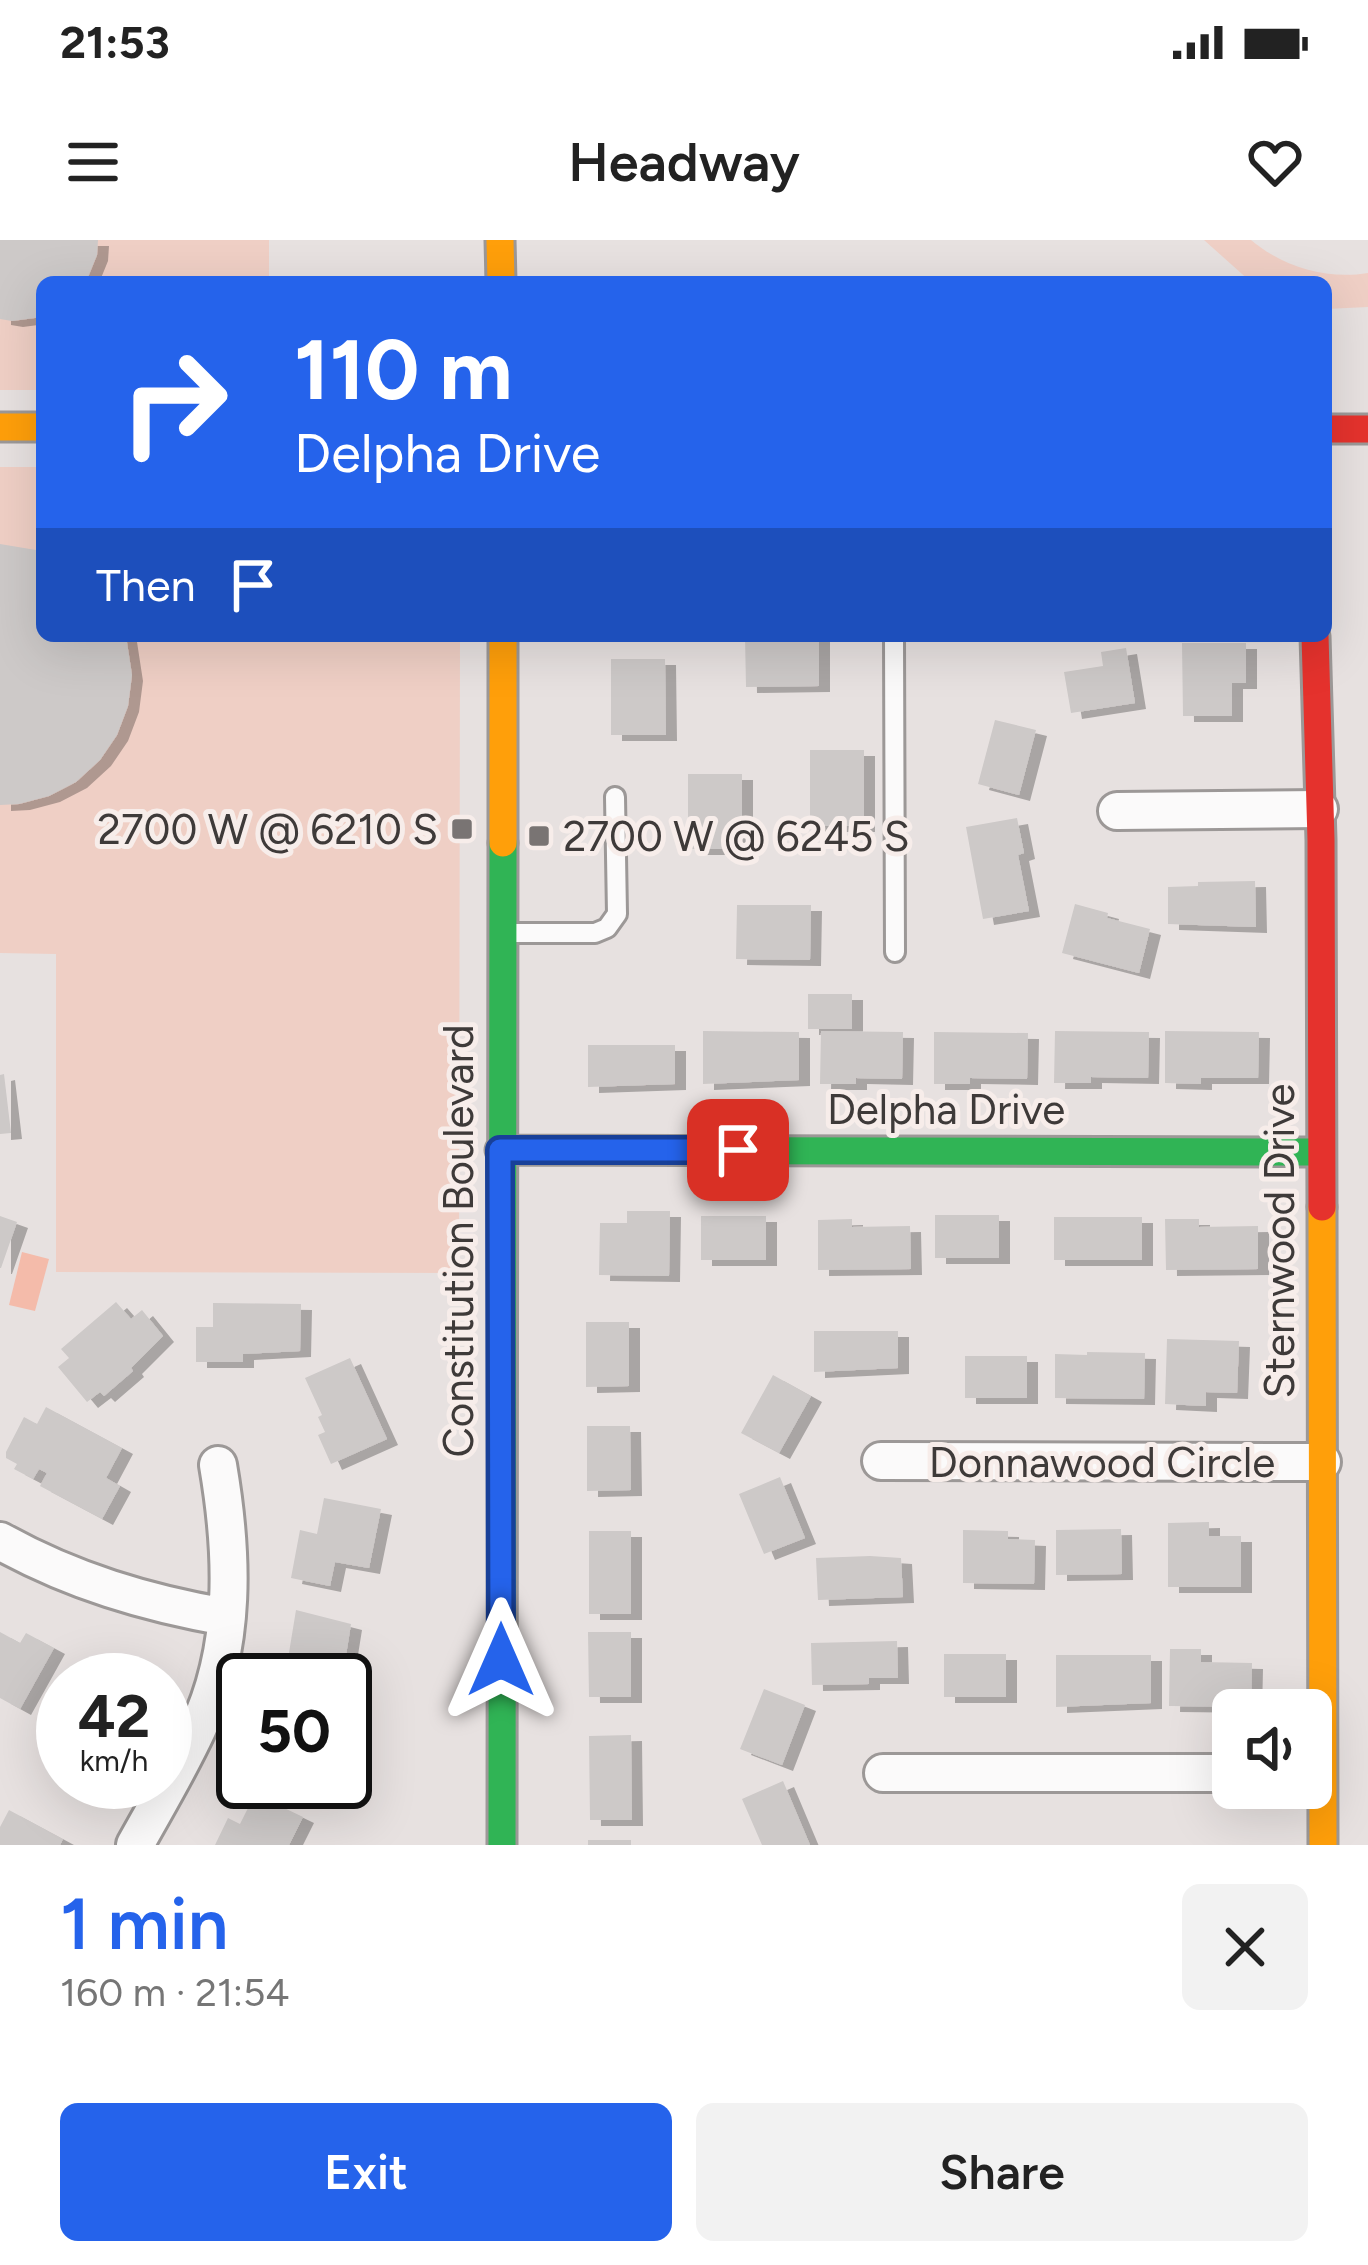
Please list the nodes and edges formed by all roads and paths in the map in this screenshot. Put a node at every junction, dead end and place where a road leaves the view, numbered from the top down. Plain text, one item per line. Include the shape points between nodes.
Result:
1 (500, 240) edge
2 (501, 276) edge
3 (0, 427) edge
4 (36, 427) edge
5 (1332, 429) edge
6 (1368, 429) edge
7 (502, 642) edge
8 (893, 642) edge
9 (1315, 642) edge
10 (615, 797) dead end
11 (1319, 809) junction
12 (1117, 811) dead end
13 (500, 933) junction
14 (895, 952) dead end
15 (500, 1150) junction
16 (1321, 1152) junction
17 (881, 1461) dead end
18 (1322, 1462) junction
19 (218, 1465) dead end
20 (0, 1540) edge
21 (226, 1617) junction
22 (1318, 1689) edge
23 (883, 1773) dead end
24 (1212, 1773) edge
25 (1320, 1809) edge
26 (135, 1845) edge
27 (502, 1845) edge
28 (1323, 1845) edge

1 - 2 street
3 - 4 street
5 - 6 street
7 - 13 street, Constitution Boulevard
8 - 14 lane
9 - 11 street, Sternwood Drive
10 - 13 lane via 617,914 607,928
11 - 12 street
11 - 16 street, Sternwood Drive
13 - 15 street, Constitution Boulevard
15 - 16 street, Delpha Drive
15 - 27 street, Constitution Boulevard
16 - 18 street, Sternwood Drive
17 - 18 street, Donnawood Circle
18 - 22 street, Sternwood Drive
19 - 21 street via 230,1543
20 - 21 street via 94,1585
21 - 26 street via 199,1727
23 - 24 street
25 - 28 street, Sternwood Drive

